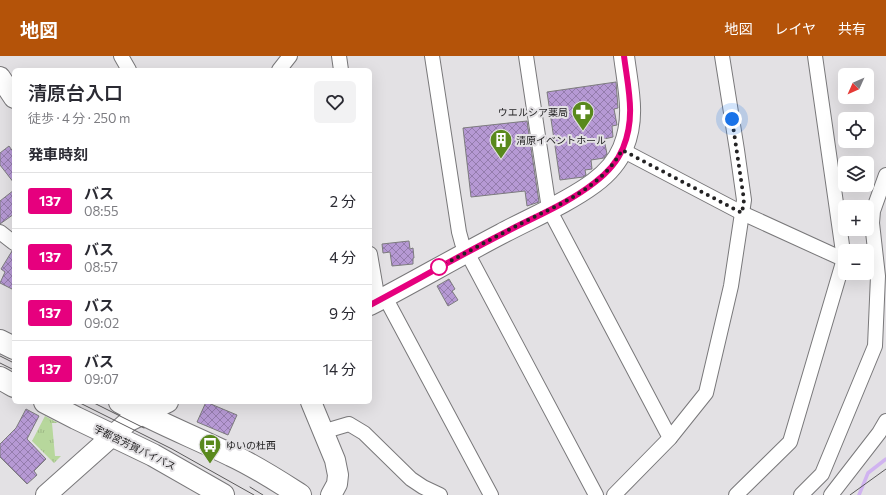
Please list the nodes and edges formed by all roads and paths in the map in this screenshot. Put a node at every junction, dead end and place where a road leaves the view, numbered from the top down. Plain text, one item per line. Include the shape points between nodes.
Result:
1 (121, 56) edge
2 (290, 56) edge
3 (339, 56) edge
4 (432, 56) edge
5 (526, 56) edge
6 (624, 56) edge
7 (722, 56) edge
8 (815, 56) edge
9 (128, 68) edge
10 (281, 68) edge
11 (341, 68) edge
12 (0, 77) edge
13 (12, 95) edge
14 (622, 150) junction
15 (886, 175) edge
16 (549, 209) junction
17 (742, 213) junction
18 (0, 232) edge
19 (12, 239) edge
20 (842, 244) edge
21 (872, 244) edge
22 (467, 252) junction
23 (838, 256) edge
24 (372, 266) edge
25 (838, 279) edge
26 (872, 280) edge
27 (378, 301) edge
28 (0, 341) edge
29 (12, 347) edge
30 (0, 378) edge
31 (12, 385) edge
32 (49, 404) edge
33 (124, 404) edge
34 (164, 404) edge
35 (311, 404) edge
36 (141, 414) junction
37 (886, 421) edge
38 (322, 432) junction
39 (112, 435) junction
40 (670, 438) junction
41 (46, 495) edge
42 (223, 495) edge
43 (300, 495) edge
44 (331, 495) edge
45 (440, 495) edge
46 (491, 495) edge
47 (596, 495) edge
48 (614, 495) edge
49 (736, 495) edge
50 (801, 495) edge
51 (831, 495) edge

1 - 9 street
2 - 10 street
3 - 11 street
4 - 22 street via 459,232
5 - 16 street
6 - 14 street via 631,122
7 - 17 street via 744,200
8 - 20 street
12 - 13 street
14 - 16 street via 616,162 595,182
14 - 17 street
15 - 21 street via 873,211
16 - 22 street
16 - 40 street
17 - 23 street
17 - 40 street via 731,286 706,393
18 - 19 street
22 - 27 street
22 - 47 street
24 - 27 street
25 - 49 street via 790,442
26 - 50 street via 875,346 822,474
27 - 46 street
28 - 29 main road
30 - 31 main road
32 - 39 main road, 宇都宮芳賀バイパス
33 - 36 main road
34 - 36 street
35 - 38 street
36 - 39 street
36 - 43 main road via 231,455
37 - 51 street via 879,434
38 - 44 street via 335,460 338,476
38 - 45 street via 350,424 364,433 411,479
39 - 41 street
39 - 42 main road, 宇都宮芳賀バイパス
40 - 48 street

